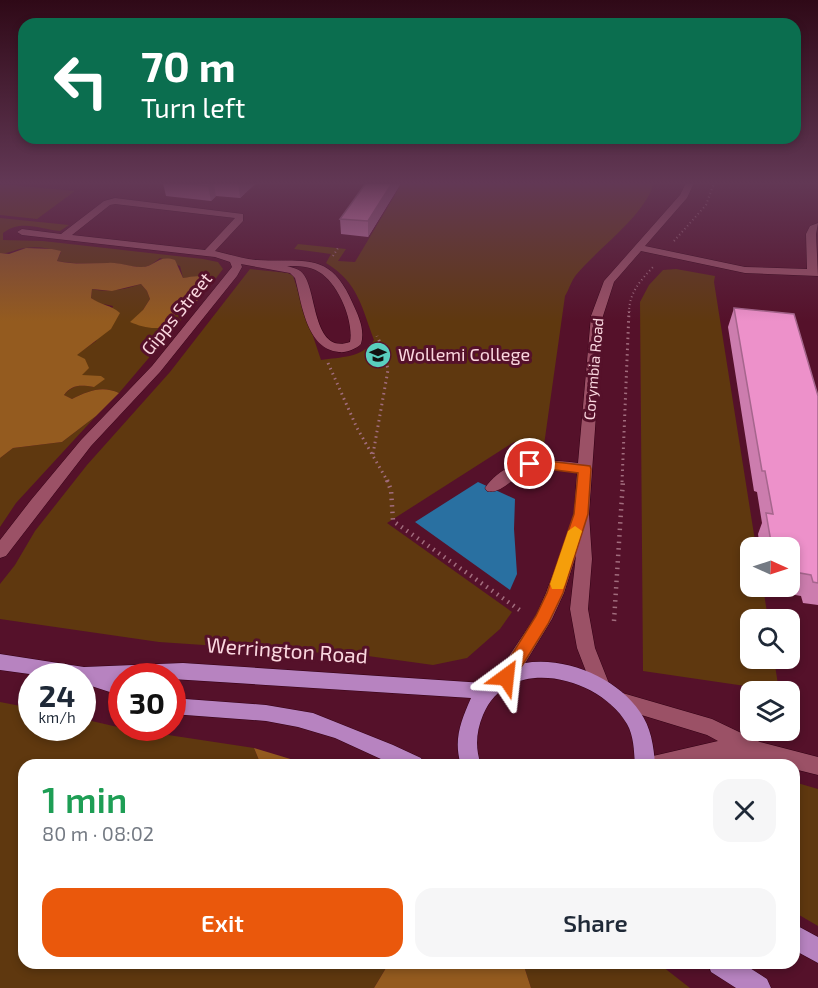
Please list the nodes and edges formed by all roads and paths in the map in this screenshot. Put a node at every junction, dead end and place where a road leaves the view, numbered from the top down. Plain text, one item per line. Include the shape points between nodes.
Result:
1 (73, 229) edge
2 (230, 229) edge
3 (655, 229) edge
4 (684, 229) edge
5 (813, 229) edge
6 (22, 232) dead end
7 (63, 237) junction
8 (672, 243) dead end
9 (639, 248) junction
10 (208, 253) junction
11 (235, 260) junction
12 (655, 261) dead end
13 (262, 263) junction
14 (815, 273) edge
15 (327, 360) dead end
16 (585, 469) junction
17 (492, 488) dead end
18 (581, 514) junction
19 (0, 552) edge
20 (520, 611) dead end
21 (614, 621) dead end
22 (0, 662) edge
23 (18, 665) edge
24 (96, 675) edge
25 (506, 677) junction
26 (601, 686) junction
27 (486, 691) junction
28 (619, 700) junction
29 (186, 707) edge
30 (756, 750) junction
31 (400, 759) edge
32 (470, 759) edge
33 (645, 759) edge
34 (677, 759) edge
35 (791, 759) edge
36 (800, 761) edge
37 (818, 766) edge
38 (800, 940) edge
39 (818, 951) edge
40 (729, 969) edge
41 (758, 988) edge

1 - 7 street
2 - 10 street
3 - 9 street, Corymbia Road
4 - 8 path
5 - 14 street
6 - 7 street, Gipps Street
7 - 10 street, Gipps Street
9 - 14 street via 721,266
9 - 16 street, Corymbia Road via 609,281 597,316
10 - 11 street, Gipps Street
11 - 13 street
11 - 19 street, Gipps Street via 233,274 156,369 86,443
12 - 21 path via 629,303
13 - 13 street via 307,263 329,272 342,289 359,333 355,344 344,351 329,349 320,339 300,277 294,271
15 - 20 path via 357,428 385,475 391,490 393,521
16 - 17 street via 530,464 511,471
16 - 18 street, Corymbia Road
18 - 25 street, Corymbia Road via 555,593
18 - 26 street, Corymbia Road via 584,559 579,609 586,648
22 - 23 main road, Werrington Road
24 - 27 main road, Werrington Road via 183,671
25 - 26 main road via 531,670 558,670
25 - 27 main road
26 - 28 main road
27 - 32 main road via 472,712 466,736
28 - 30 street via 712,728
28 - 33 main road via 633,717 644,741
29 - 31 main road via 299,718
30 - 34 street via 712,750
30 - 35 street
36 - 37 street
38 - 39 main road
40 - 41 main road

